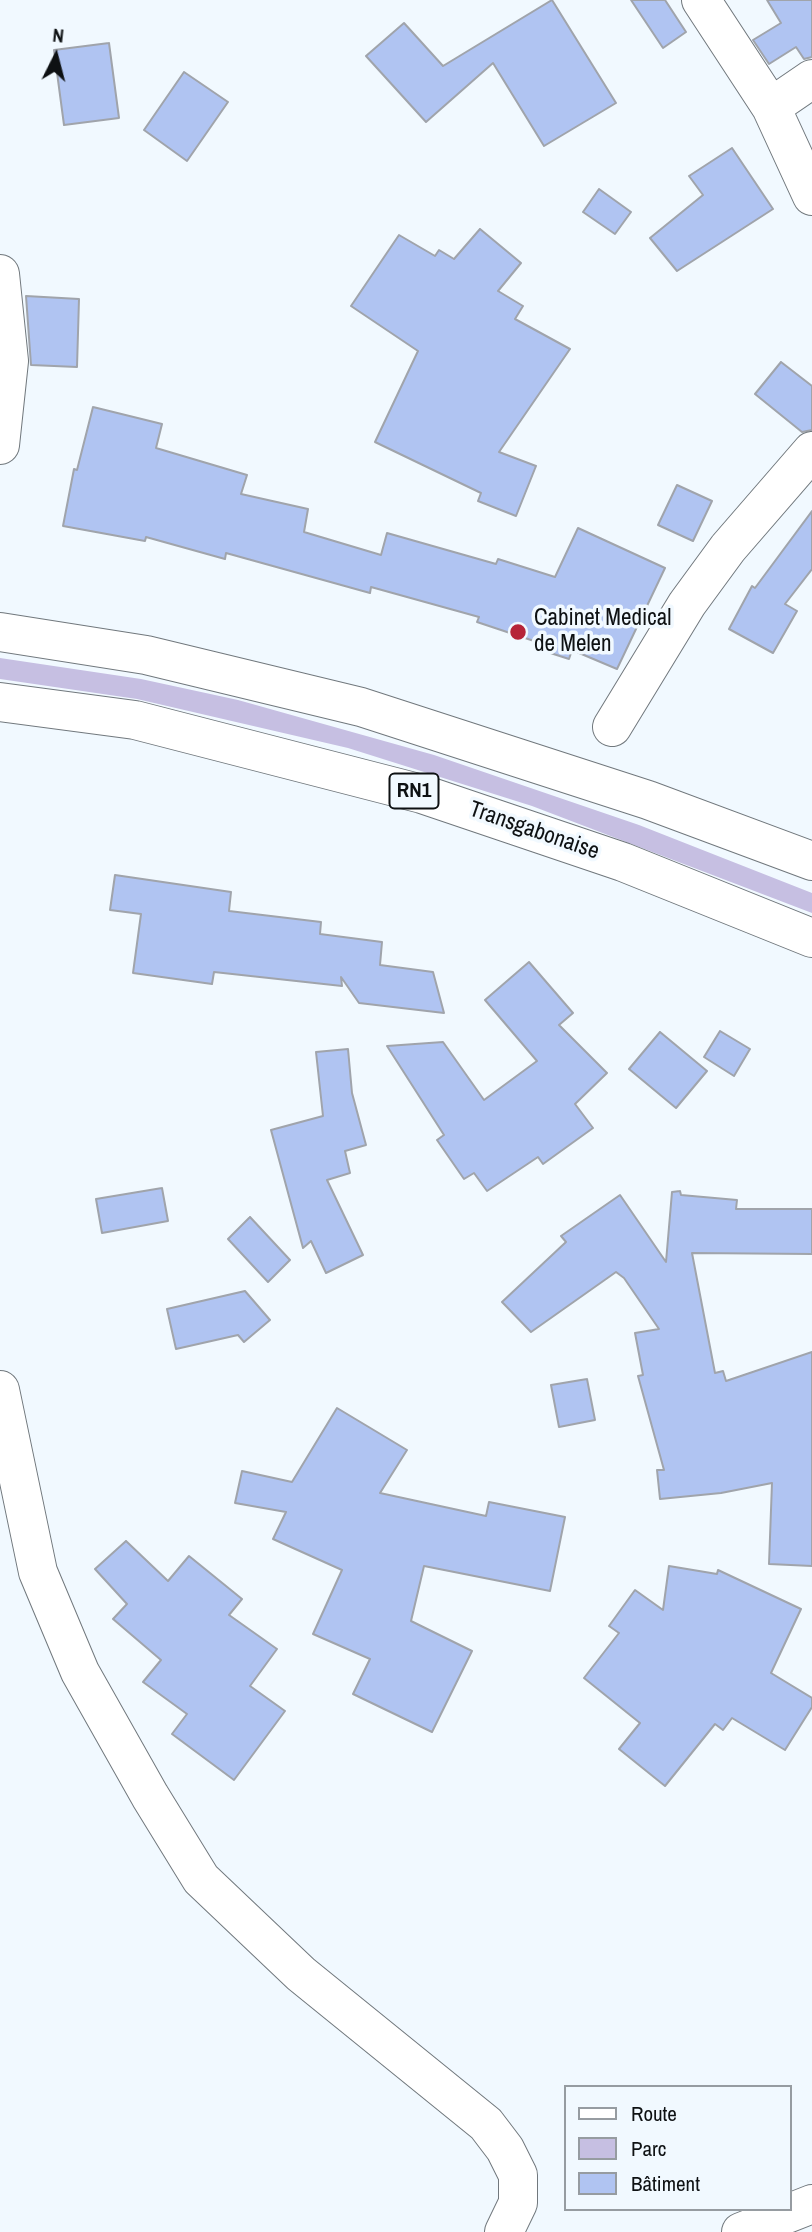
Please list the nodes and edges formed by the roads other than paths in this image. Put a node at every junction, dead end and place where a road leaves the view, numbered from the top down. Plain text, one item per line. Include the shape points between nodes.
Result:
1 (701, 0) edge
2 (812, 79) edge
3 (771, 107) junction
4 (812, 196) edge
5 (0, 274) edge
6 (0, 445) edge
7 (812, 451) edge
8 (0, 632) edge
9 (0, 702) edge
10 (612, 727) dead end
11 (812, 861) edge
12 (812, 938) edge
13 (0, 1390) edge
14 (6, 1468) edge
15 (812, 2204) edge
16 (503, 2232) edge
17 (741, 2232) edge

1 - 3 main road
2 - 3 main road
3 - 4 main road
5 - 6 main road via 9,360
7 - 10 main road via 728,548 687,604
8 - 11 main road via 146,654 361,706 649,800
9 - 12 main road, Transgabonaise / RN1 via 135,720 422,794 623,862
13 - 14 main road
14 - 16 main road via 38,1572 80,1672 201,1879 301,1974 486,2124 518,2175 518,2203
15 - 17 main road

